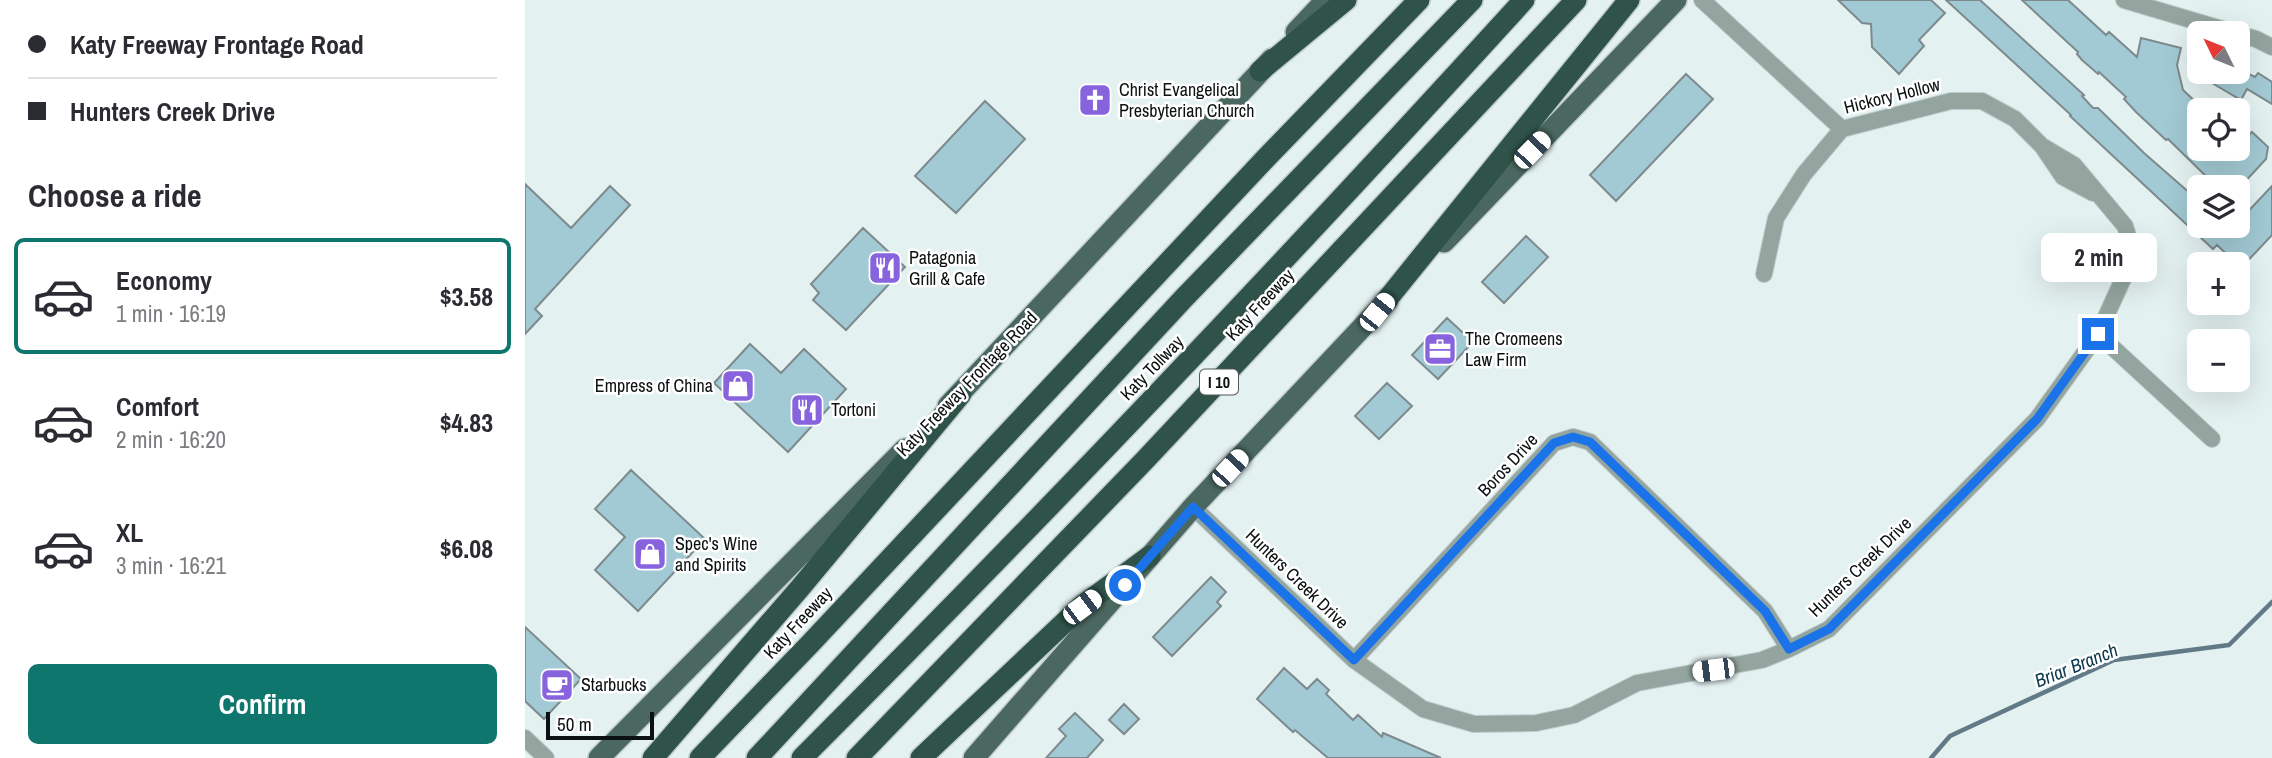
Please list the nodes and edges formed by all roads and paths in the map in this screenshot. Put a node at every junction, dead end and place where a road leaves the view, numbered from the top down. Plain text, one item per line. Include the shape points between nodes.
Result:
1 (1326, 0) edge
2 (1346, 0) edge
3 (1419, 0) edge
4 (1472, 0) edge
5 (1524, 0) edge
6 (1576, 0) edge
7 (1629, 0) edge
8 (1677, 0) edge
9 (1702, 0) edge
10 (2124, 0) edge
11 (2194, 21) edge
12 (2251, 38) edge
13 (2272, 47) edge
14 (1260, 71) junction
15 (1842, 129) junction
16 (1764, 274) dead end
17 (1377, 312) junction
18 (2098, 334) junction
19 (961, 394) junction
20 (2212, 439) dead end
21 (1193, 507) junction
22 (1150, 556) junction
23 (1789, 649) junction
24 (1354, 660) junction
25 (525, 738) edge
26 (546, 758) edge
27 (599, 758) edge
28 (653, 758) edge
29 (700, 758) edge
30 (757, 758) edge
31 (802, 758) edge
32 (857, 758) edge
33 (921, 758) edge
34 (974, 758) edge

1 - 14 main road, Katy Freeway Frontage Road
2 - 14 highway
3 - 29 highway, Katy Freeway
4 - 30 highway, Katy Tollway via 1166,317
5 - 31 highway, Katy Tollway via 1093,463
6 - 32 highway, Katy Freeway / I 10 via 1164,441
7 - 17 highway
8 - 17 main road
9 - 15 street, Hickory Hollow
10 - 11 street
12 - 13 street
14 - 19 main road, Katy Freeway Frontage Road
15 - 16 street via 1804,174 1776,218
15 - 18 street, Hickory Hollow via 1951,101 1982,101 2074,165 2125,226 2134,255
17 - 21 main road
18 - 20 street
18 - 23 street, Hunters Creek Drive via 2037,419 1829,629
19 - 27 main road, Katy Freeway Frontage Road
19 - 28 highway
21 - 22 main road
21 - 24 street, Hunters Creek Drive
22 - 33 highway via 1082,607
22 - 34 main road
23 - 24 street, Hunters Creek Drive via 1762,660 1637,683 1574,715 1536,723 1475,724 1423,709
23 - 24 street, Boros Drive via 1765,611 1590,442 1573,437 1554,443
25 - 26 street

